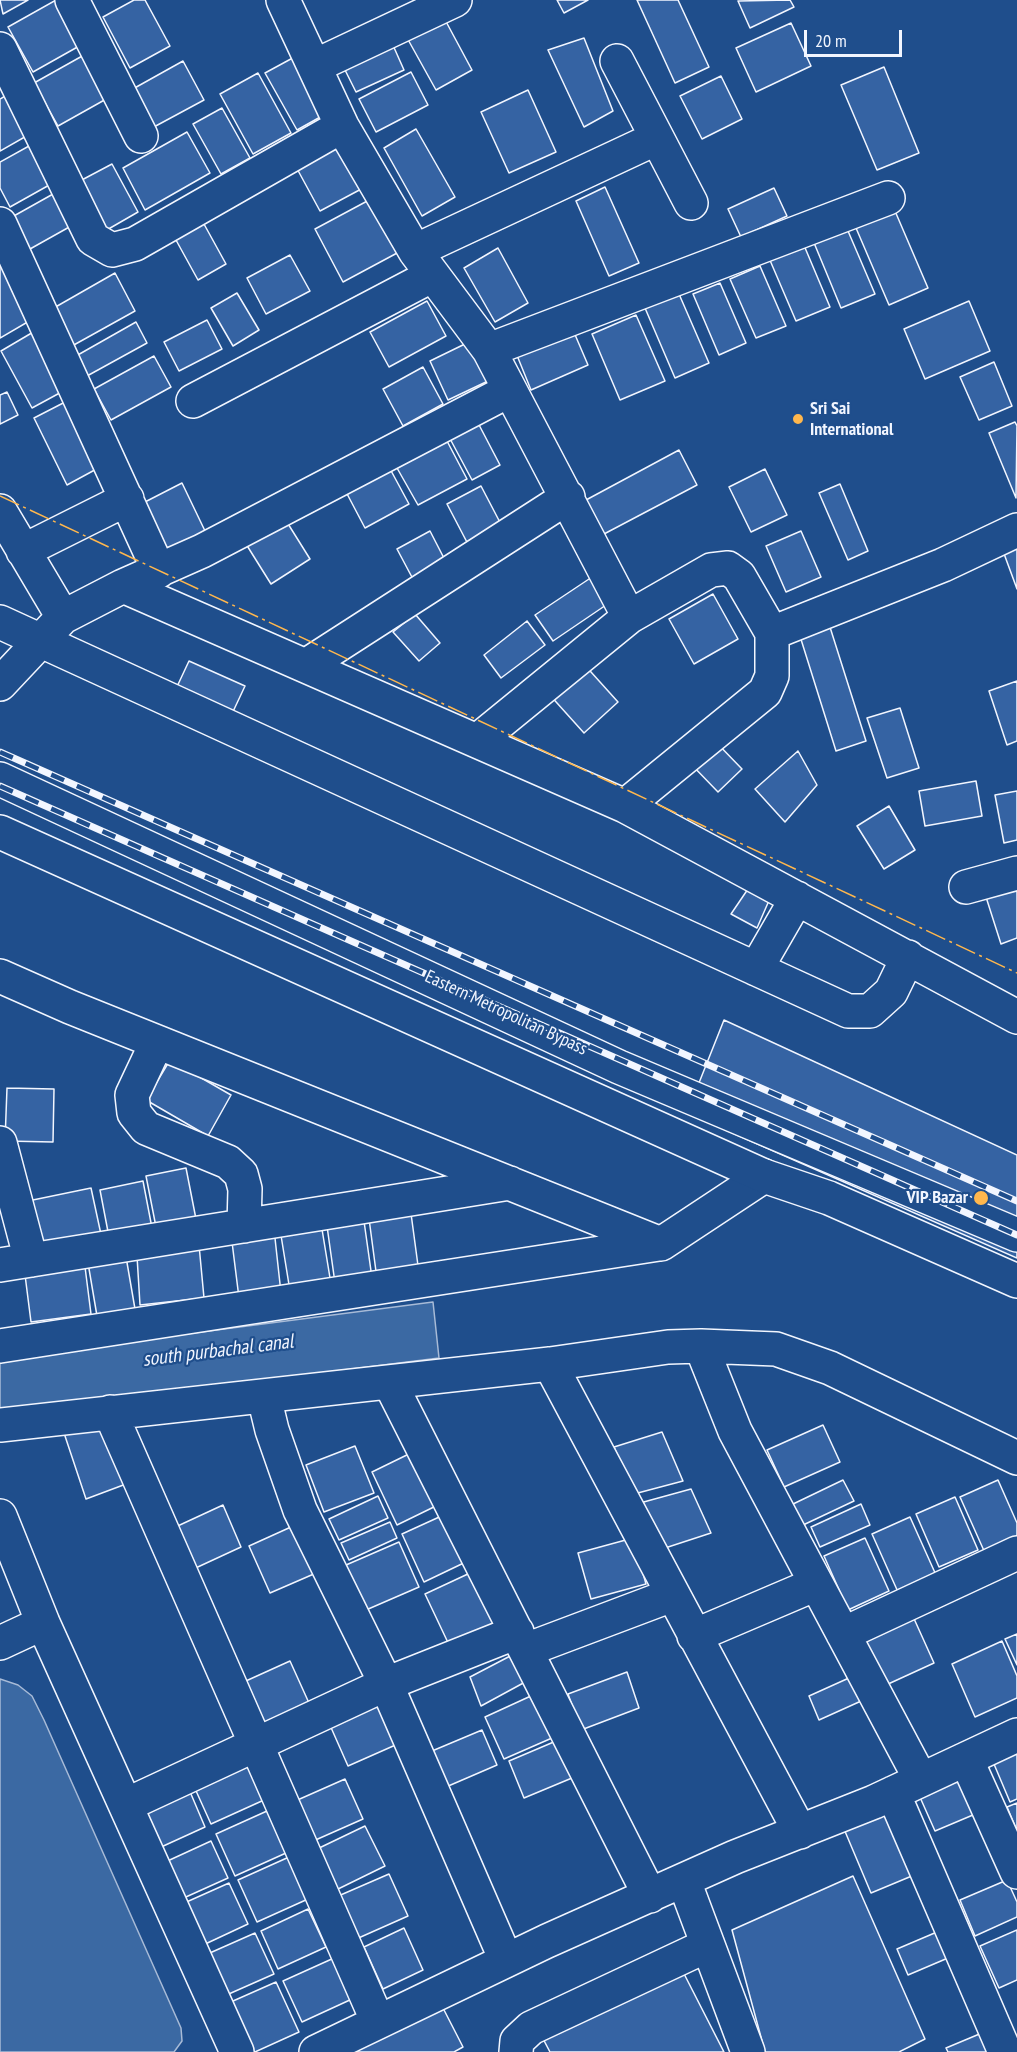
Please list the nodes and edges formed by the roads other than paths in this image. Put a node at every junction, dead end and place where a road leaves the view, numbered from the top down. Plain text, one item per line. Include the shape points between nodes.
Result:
1 (72, 0) edge
2 (283, 0) edge
3 (455, 0) edge
4 (0, 49) edge
5 (616, 61) dead end
6 (315, 66) junction
7 (342, 126) junction
8 (141, 136) dead end
9 (657, 138) junction
10 (888, 198) dead end
11 (691, 203) dead end
12 (0, 224) edge
13 (424, 263) junction
14 (489, 350) junction
15 (510, 390) junction
16 (193, 401) dead end
17 (568, 497) junction
18 (127, 499) junction
19 (0, 511) edge
20 (1017, 530) edge
21 (22, 551) junction
22 (159, 571) junction
23 (123, 586) junction
24 (63, 617) junction
25 (629, 617) junction
26 (0, 622) edge
27 (772, 633) junction
28 (39, 639) junction
29 (307, 665) junction
30 (0, 684) edge
31 (477, 741) junction
32 (0, 778) edge
33 (625, 806) junction
34 (0, 832) edge
35 (1017, 873) edge
36 (966, 888) dead end
37 (797, 898) junction
38 (908, 957) junction
39 (756, 969) junction
40 (0, 976) edge
41 (1017, 1017) edge
42 (157, 1042) junction
43 (0, 1143) edge
44 (764, 1176) junction
45 (510, 1183) junction
46 (244, 1226) junction
47 (1017, 1235) edge
48 (661, 1244) junction
49 (15, 1262) edge
50 (1017, 1281) edge
51 (0, 1346) edge
52 (701, 1346) junction
53 (550, 1364) junction
54 (390, 1383) junction
55 (264, 1397) junction
56 (110, 1412) junction
57 (0, 1425) edge
58 (1017, 1458) edge
59 (0, 1516) edge
60 (1017, 1553) edge
61 (816, 1584) junction
62 (672, 1595) junction
63 (44, 1623) junction
64 (843, 1634) junction
65 (694, 1636) junction
66 (521, 1641) junction
67 (0, 1643) edge
68 (386, 1684) junction
69 (1017, 1735) edge
70 (256, 1745) junction
71 (966, 1759) junction
72 (907, 1787) junction
73 (126, 1805) junction
74 (800, 1832) junction
75 (1017, 1872) edge
76 (684, 1881) junction
77 (650, 1896) junction
78 (708, 1945) junction
79 (506, 1960) junction
80 (378, 2022) junction
81 (237, 2052) edge
82 (316, 2052) edge
83 (516, 2052) edge
84 (748, 2052) edge
85 (1005, 2052) edge

1 - 8 street
2 - 6 street
3 - 6 street
4 - 7 street via 93,239 112,250 135,244
5 - 9 street
6 - 7 street
7 - 13 street
9 - 11 street
9 - 13 street
10 - 14 street
12 - 18 street
13 - 14 street
13 - 16 street
14 - 15 street
15 - 17 street
15 - 22 street
17 - 25 street
17 - 29 street
18 - 21 street
18 - 22 street
19 - 21 street
20 - 27 street via 943,565
21 - 24 street
22 - 23 street
23 - 24 street
23 - 29 street
24 - 28 street
25 - 27 street via 711,570 728,568 739,576
25 - 31 street
26 - 28 street
27 - 33 street via 772,676 765,692
28 - 30 street
28 - 39 street
29 - 31 street
31 - 33 street
32 - 47 street, Eastern Metropolitan Bypass via 619,1067
33 - 37 street
34 - 44 street
35 - 36 street
37 - 38 street
37 - 39 street
38 - 39 street via 891,992 870,1011 848,1011
38 - 41 street
40 - 42 street
42 - 45 street
42 - 46 street via 132,1095 134,1113 146,1128 228,1162 241,1174 245,1189
43 - 49 street
44 - 48 street
44 - 50 street via 829,1198
45 - 46 street
45 - 48 street
46 - 49 street
48 - 51 street
52 - 53 street
52 - 58 street via 776,1349 830,1368
52 - 61 street via 735,1431
53 - 54 street
53 - 62 street
54 - 55 street
54 - 66 street
55 - 56 street
55 - 68 street via 300,1510
56 - 57 street
56 - 70 street
59 - 63 street
60 - 64 street
61 - 64 street
61 - 65 street
62 - 65 street
62 - 66 street
63 - 67 street
63 - 73 street
64 - 72 street
65 - 74 street
66 - 68 street
66 - 77 street
68 - 70 street
68 - 79 street
69 - 71 street
70 - 73 street
70 - 80 street
71 - 72 street
71 - 75 street
72 - 74 street
72 - 85 street
73 - 81 street
74 - 76 street
76 - 77 street
76 - 78 street
77 - 79 street
78 - 83 street via 531,2028 517,2041
78 - 84 street
79 - 80 street
80 - 82 street

